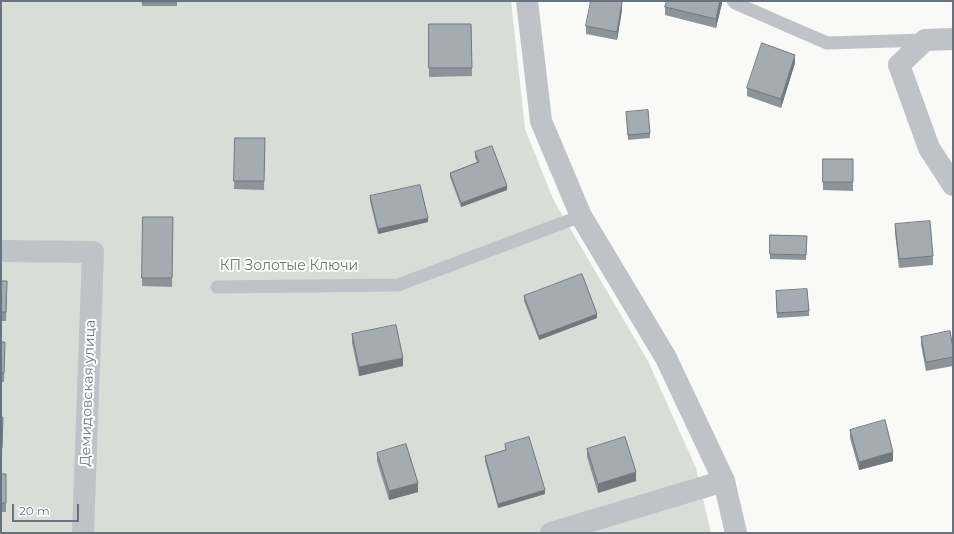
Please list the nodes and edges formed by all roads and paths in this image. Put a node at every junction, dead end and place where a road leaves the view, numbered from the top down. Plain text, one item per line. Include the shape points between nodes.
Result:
1 (527, 1) edge
2 (733, 1) edge
3 (925, 40) junction
4 (953, 40) edge
5 (953, 185) edge
6 (581, 216) junction
7 (1, 251) edge
8 (217, 287) dead end
9 (724, 481) junction
10 (83, 533) edge
11 (551, 533) edge
12 (736, 533) edge

1 - 6 street via 541,121
2 - 3 lane via 827,43
3 - 4 street
3 - 5 street via 899,65 929,148
6 - 8 lane via 398,285
6 - 9 street via 666,358
7 - 10 street, Демидовская улица via 93,252
9 - 11 street
9 - 12 street

